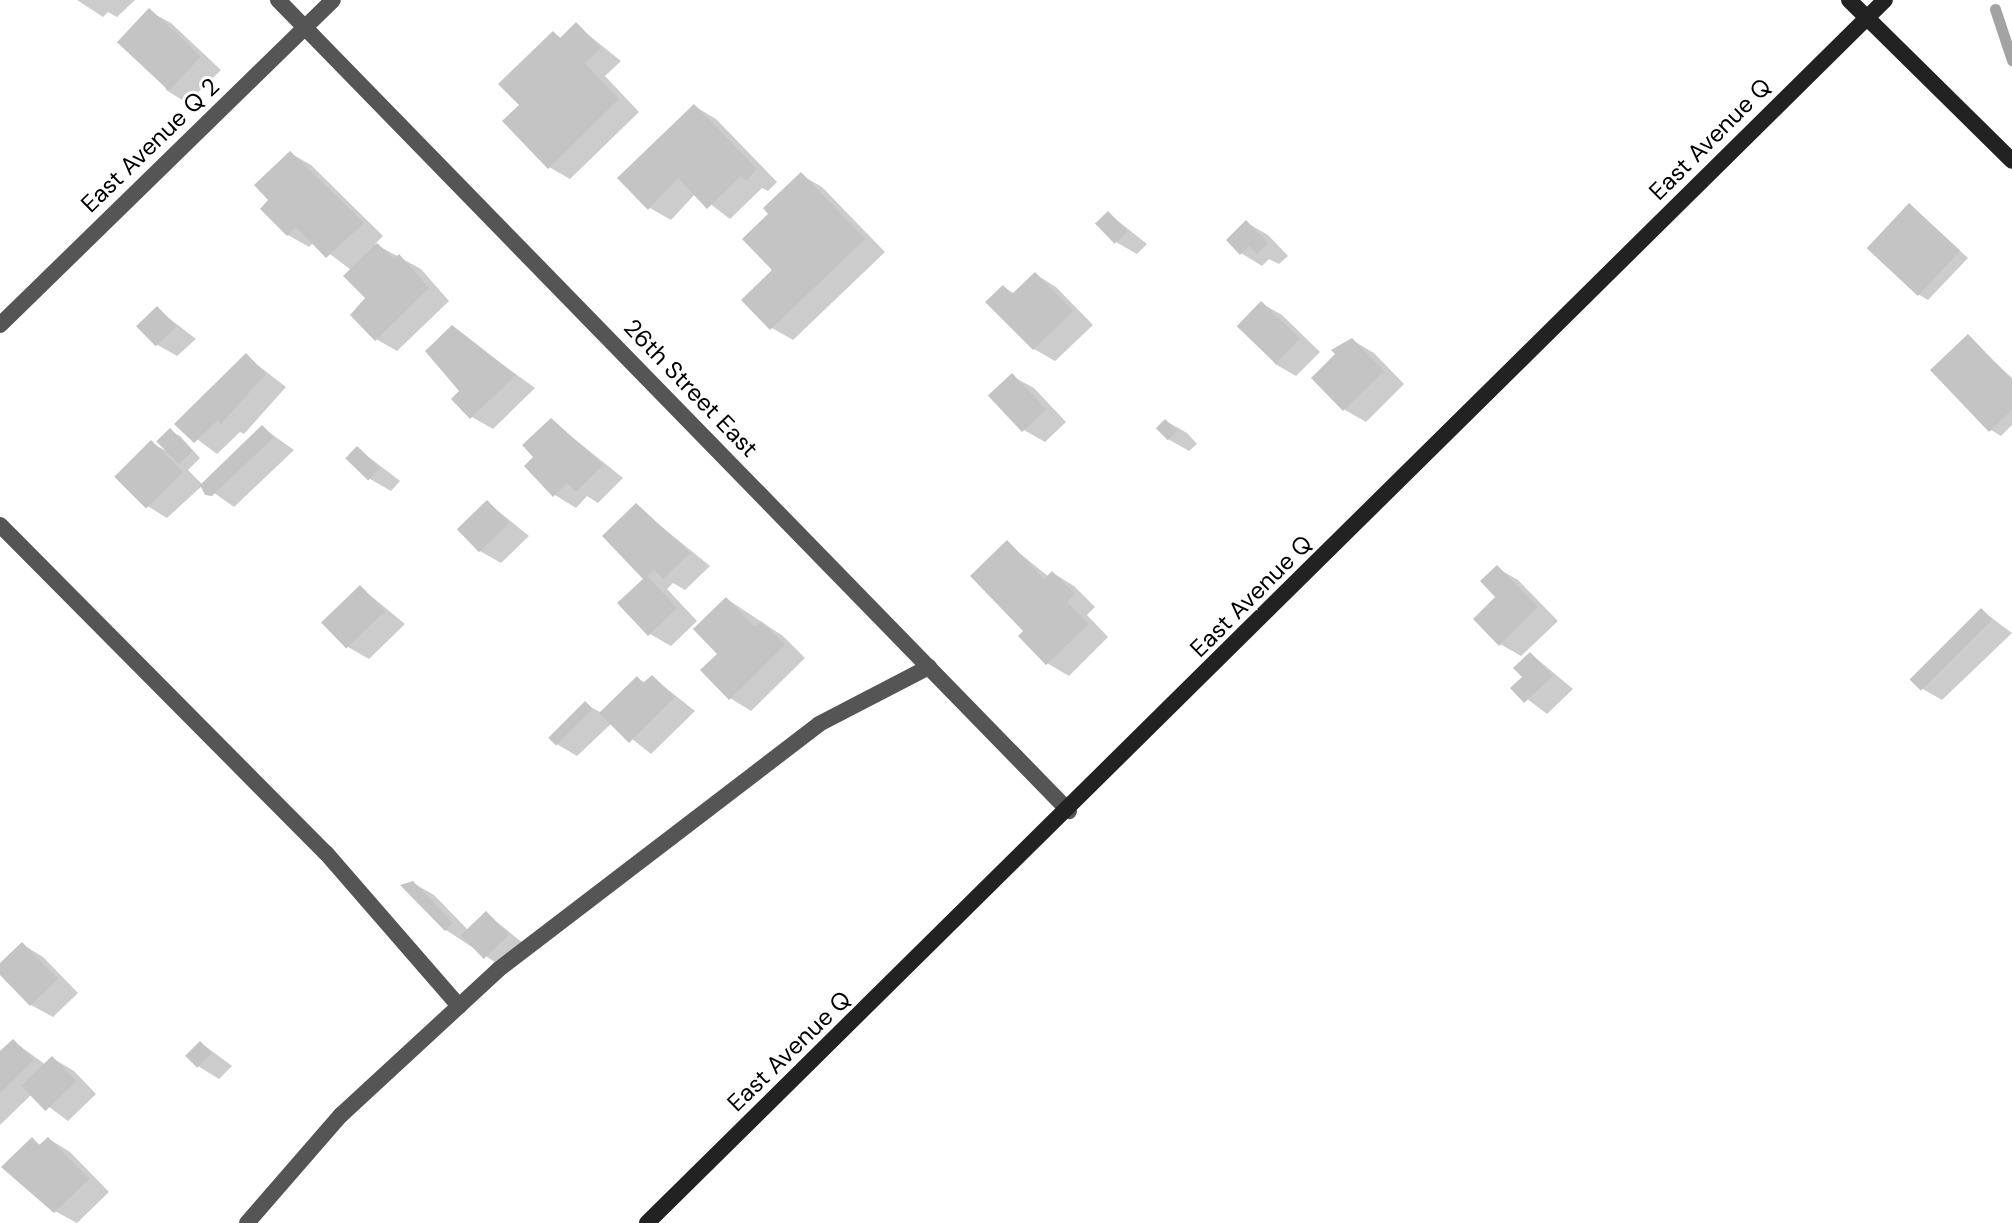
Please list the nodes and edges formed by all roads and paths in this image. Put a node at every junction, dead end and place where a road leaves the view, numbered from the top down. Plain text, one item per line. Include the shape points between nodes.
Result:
1 (278, 0) edge
2 (333, 0) edge
3 (1849, 0) edge
4 (1885, 0) edge
5 (1867, 17) junction
6 (305, 28) junction
7 (2012, 161) edge
8 (0, 325) edge
9 (0, 525) edge
10 (929, 667) junction
11 (1069, 811) junction
12 (459, 1006) junction
13 (247, 1223) edge
14 (647, 1223) edge

1 - 6 street, 26th Street East
2 - 6 street, East Avenue Q 2
3 - 5 main road
4 - 5 main road, East Avenue Q
5 - 7 main road
5 - 11 main road, East Avenue Q
6 - 8 street, East Avenue Q 2
6 - 10 street, 26th Street East
9 - 12 street via 326,853
10 - 11 street, 26th Street East
10 - 12 street via 819,724
11 - 14 main road, East Avenue Q
12 - 13 street via 341,1115

